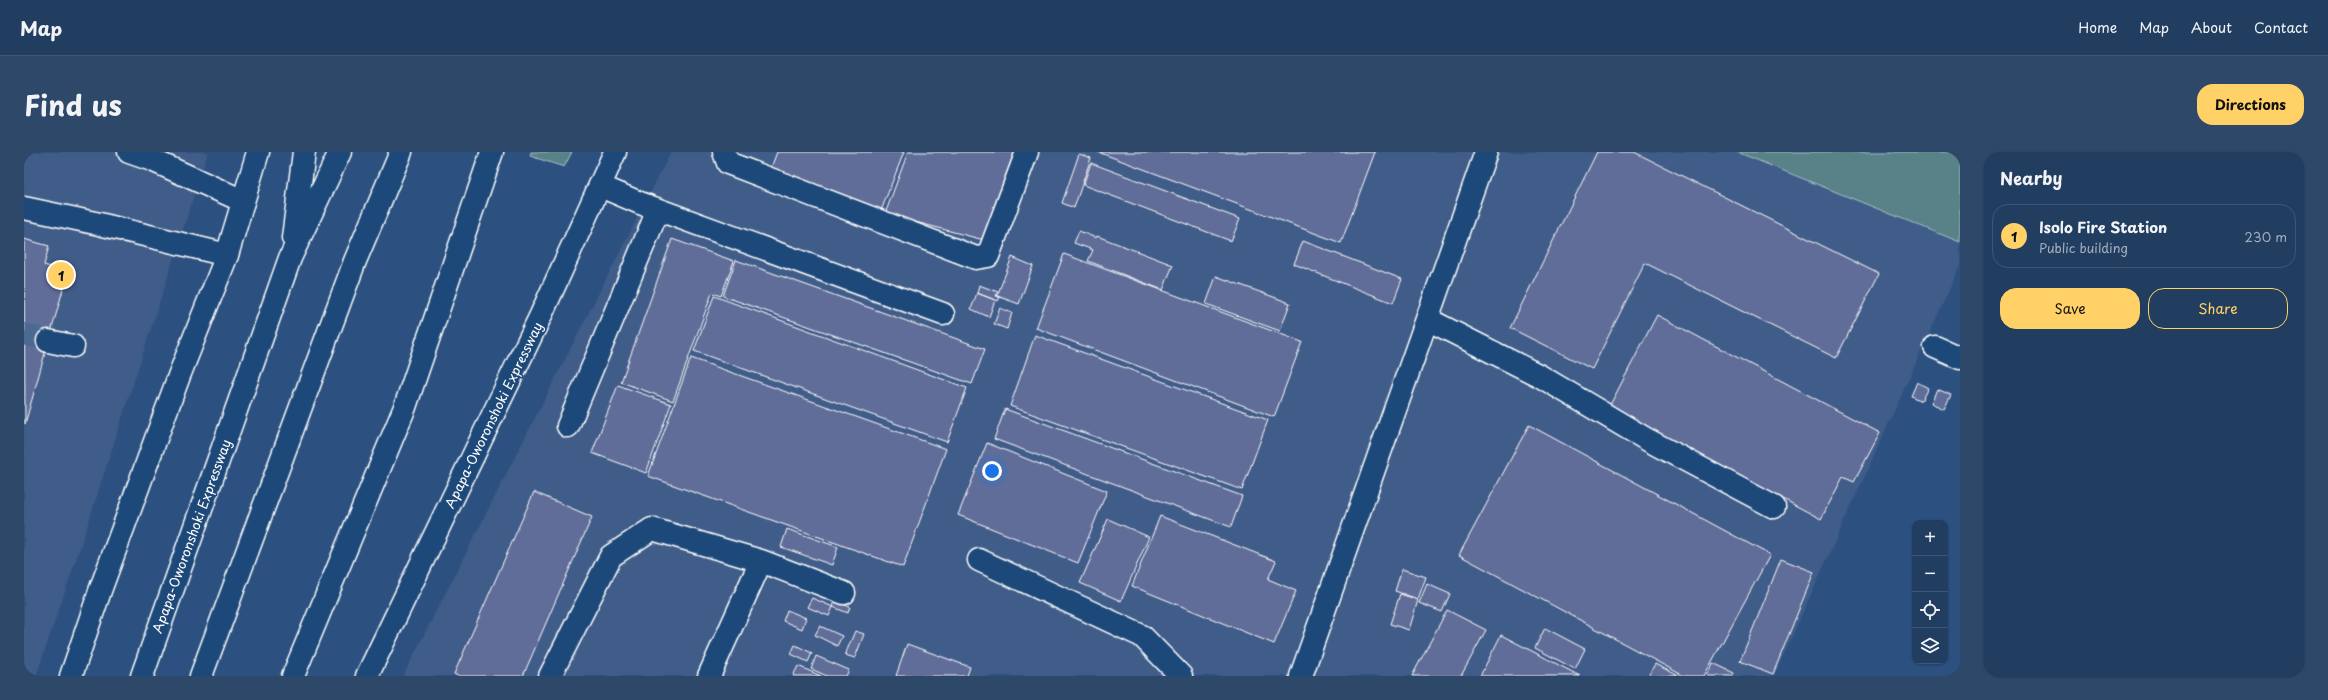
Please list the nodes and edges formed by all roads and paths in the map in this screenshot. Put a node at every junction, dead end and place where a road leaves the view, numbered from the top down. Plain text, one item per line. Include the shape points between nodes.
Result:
1 (129, 152) edge
2 (258, 152) edge
3 (304, 152) edge
4 (340, 152) edge
5 (401, 152) edge
6 (492, 152) edge
7 (615, 152) edge
8 (724, 152) edge
9 (1027, 152) edge
10 (1486, 152) edge
11 (600, 186) junction
12 (243, 201) junction
13 (24, 208) edge
14 (658, 210) junction
15 (227, 255) junction
16 (290, 258) junction
17 (943, 314) dead end
18 (1427, 319) junction
19 (48, 341) tunnel mouth
20 (73, 346) dead end
21 (1935, 347) dead end
22 (1960, 358) edge
23 (568, 426) dead end
24 (1774, 507) dead end
25 (979, 560) dead end
26 (761, 561) junction
27 (844, 593) dead end
28 (71, 676) edge
29 (142, 676) edge
30 (201, 676) edge
31 (293, 676) edge
32 (367, 676) edge
33 (550, 676) edge
34 (708, 676) edge
35 (1181, 676) edge
36 (1301, 676) edge

1 - 12 main road
2 - 12 main road
3 - 16 main road
4 - 16 main road, Apapa-Oworonshoki Expressway
5 - 30 main road via 355,261
6 - 31 main road via 405,406
7 - 11 main road, Apapa-Oworonshoki Expressway
8 - 9 main road via 728,163 976,258 988,256
10 - 18 main road
11 - 14 main road
11 - 32 main road, Apapa-Oworonshoki Expressway via 541,315
12 - 15 main road
13 - 15 main road
14 - 17 main road
14 - 23 main road
15 - 28 main road via 139,486
16 - 29 main road, Apapa-Oworonshoki Expressway
18 - 24 main road via 1540,376 1646,439
18 - 36 main road
19 - 20 main road
21 - 22 main road
25 - 35 main road via 1142,636
26 - 27 main road
26 - 33 main road via 652,529 611,556
26 - 34 main road

